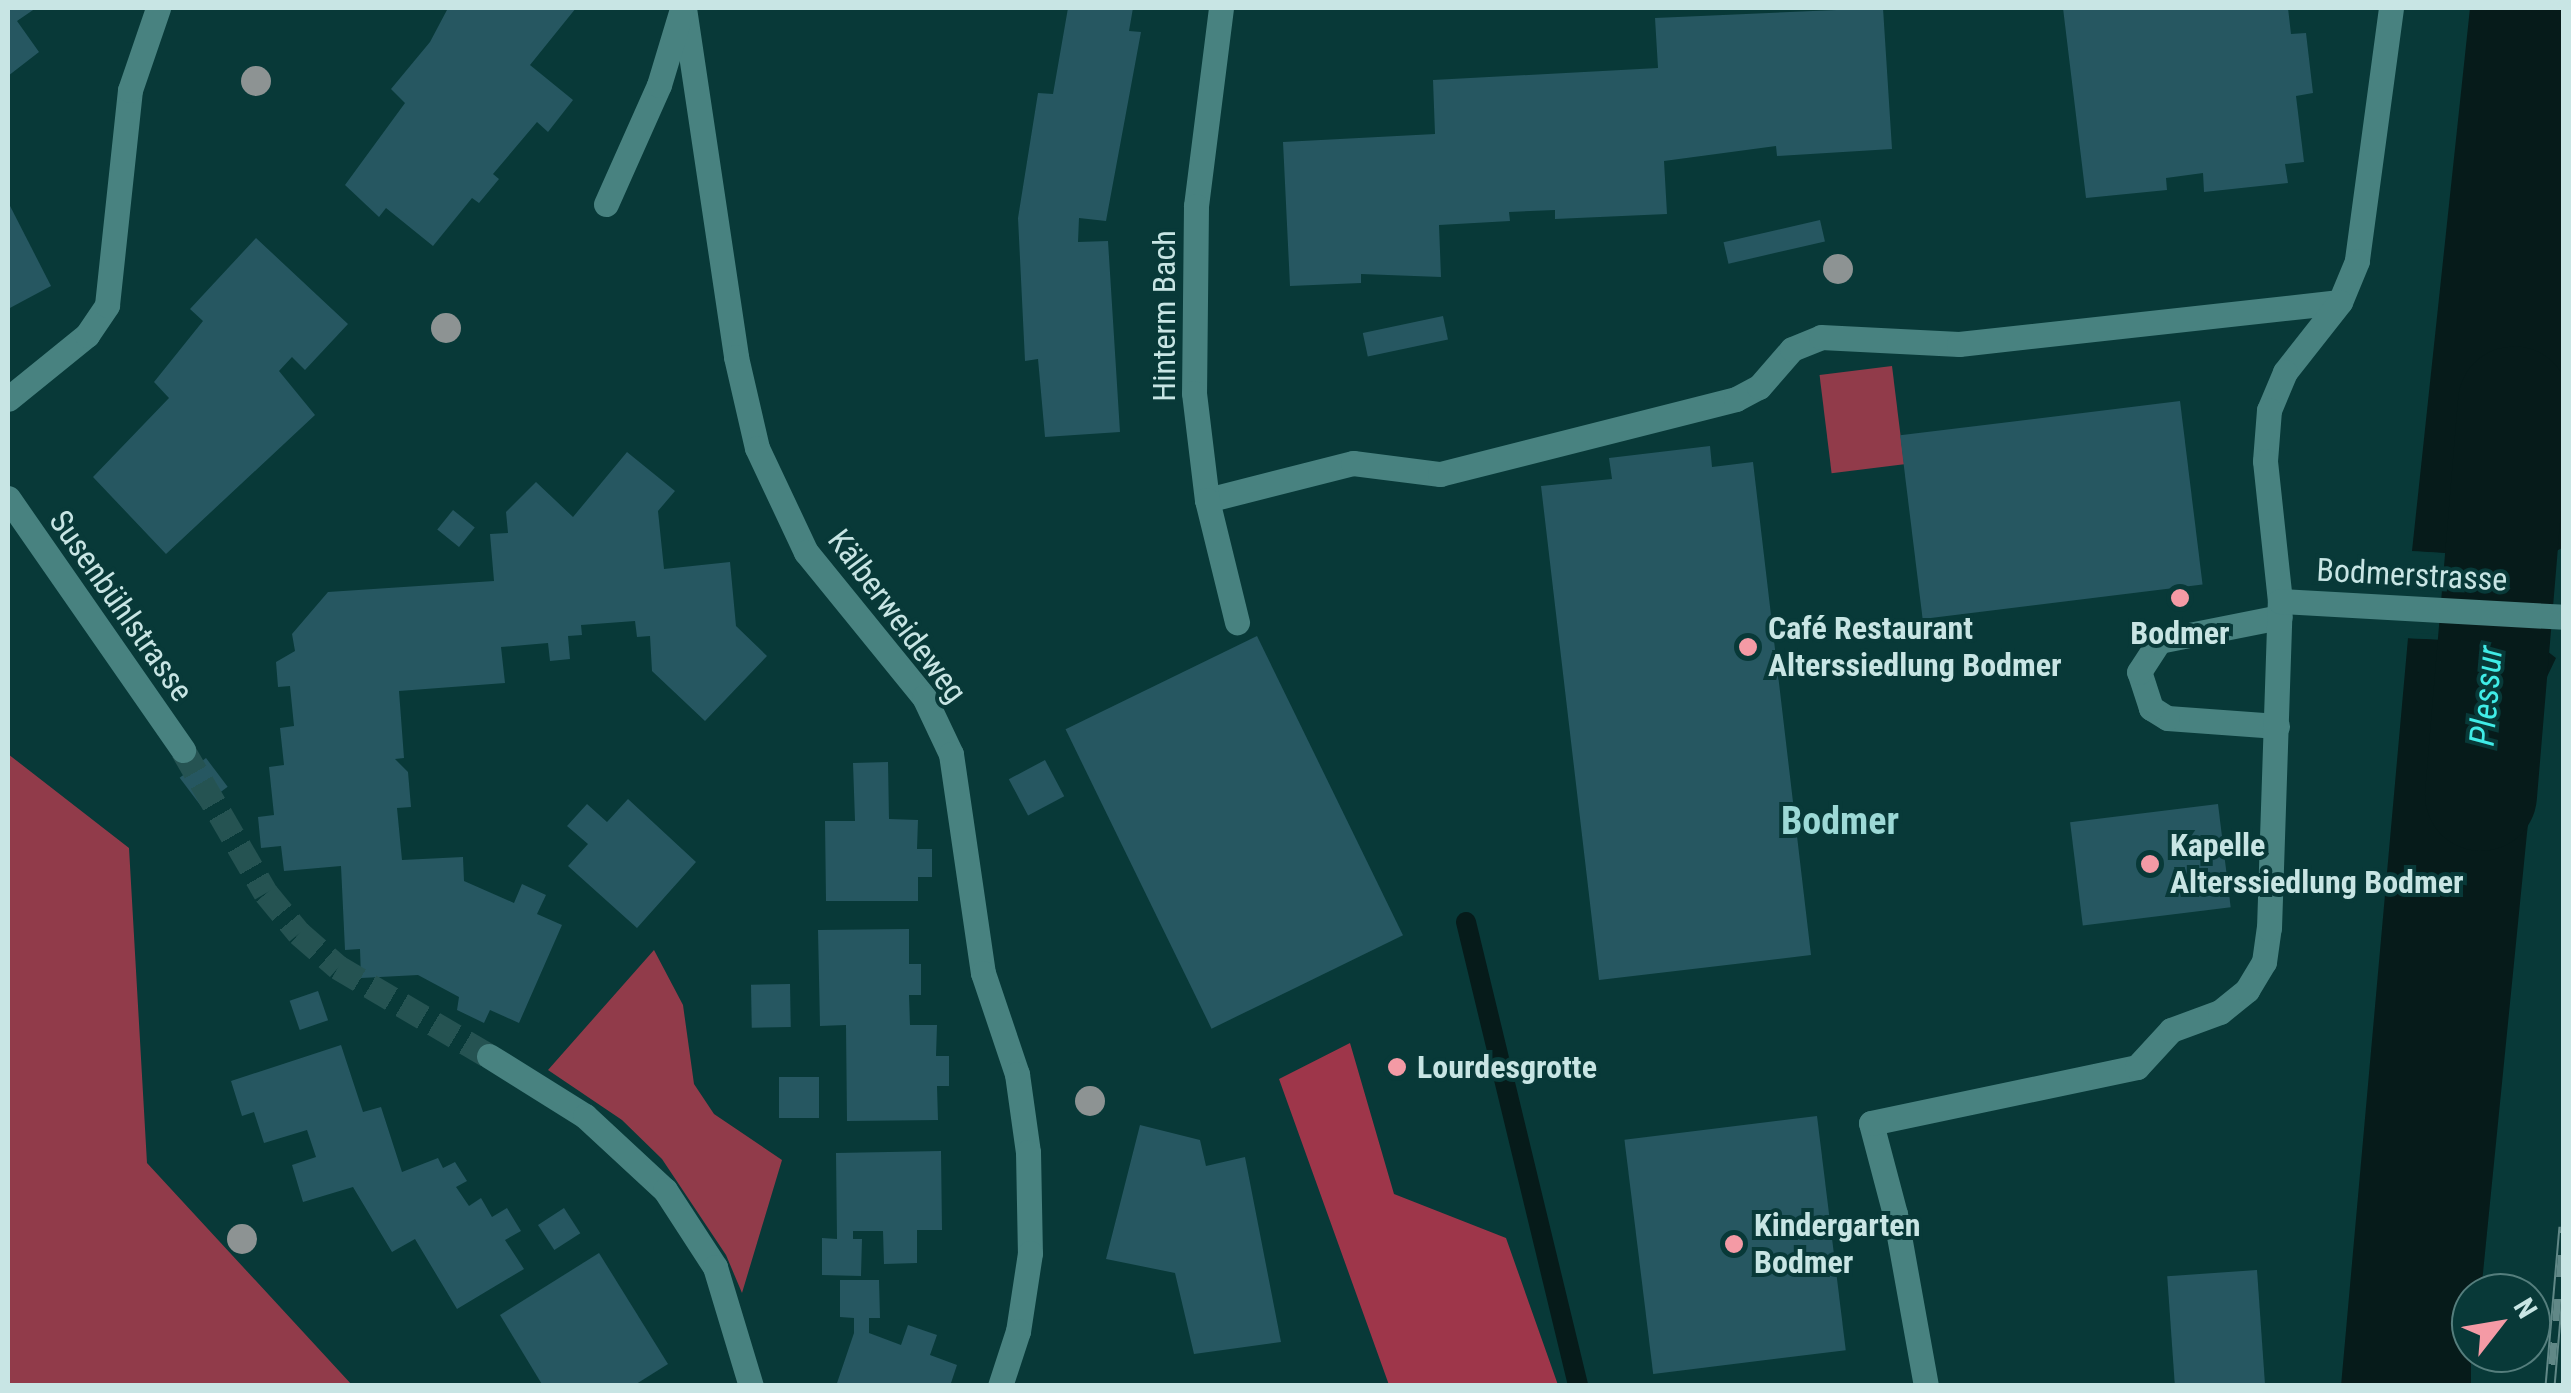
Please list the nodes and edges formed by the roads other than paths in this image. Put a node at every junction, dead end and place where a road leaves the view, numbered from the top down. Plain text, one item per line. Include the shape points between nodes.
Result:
1 (158, 8) edge
2 (683, 8) edge
3 (1221, 8) edge
4 (2391, 8) edge
5 (606, 204) dead end
6 (2340, 302) junction
7 (8, 399) edge
8 (8, 498) edge
9 (1207, 500) junction
10 (2280, 609) junction
11 (2562, 617) edge
12 (1237, 622) dead end
13 (2277, 726) junction
14 (183, 750) tunnel mouth
15 (489, 1056) tunnel mouth
16 (750, 1386) edge
17 (1000, 1386) edge
18 (1926, 1386) edge

1 - 7 street via 130,90 107,306 87,335
2 - 5 street via 659,85
2 - 17 street, Kälberweideweg via 736,357 768,475 822,575 924,696 951,754 983,972 1017,1074 1028,1152 1030,1253 1018,1331
3 - 9 street, Hinterm Bach via 1205,116 1192,299
4 - 6 street, Bodmerstrasse via 2357,261
6 - 9 street via 1959,344 1821,337 1792,349 1759,387 1736,399 1440,474 1353,463
6 - 10 street, Bodmerstrasse via 2292,361 2269,410 2266,479
8 - 14 street, Susenbühlstrasse
9 - 12 street, Hinterm Bach
10 - 11 street, Bodmerstrasse via 2318,602
10 - 13 street
10 - 13 street via 2159,640 2139,672 2141,691 2167,718
13 - 18 street via 2268,946 2247,990 2220,1012 2171,1030 2137,1067 1871,1123
15 - 16 street via 585,1116 665,1190 715,1266

